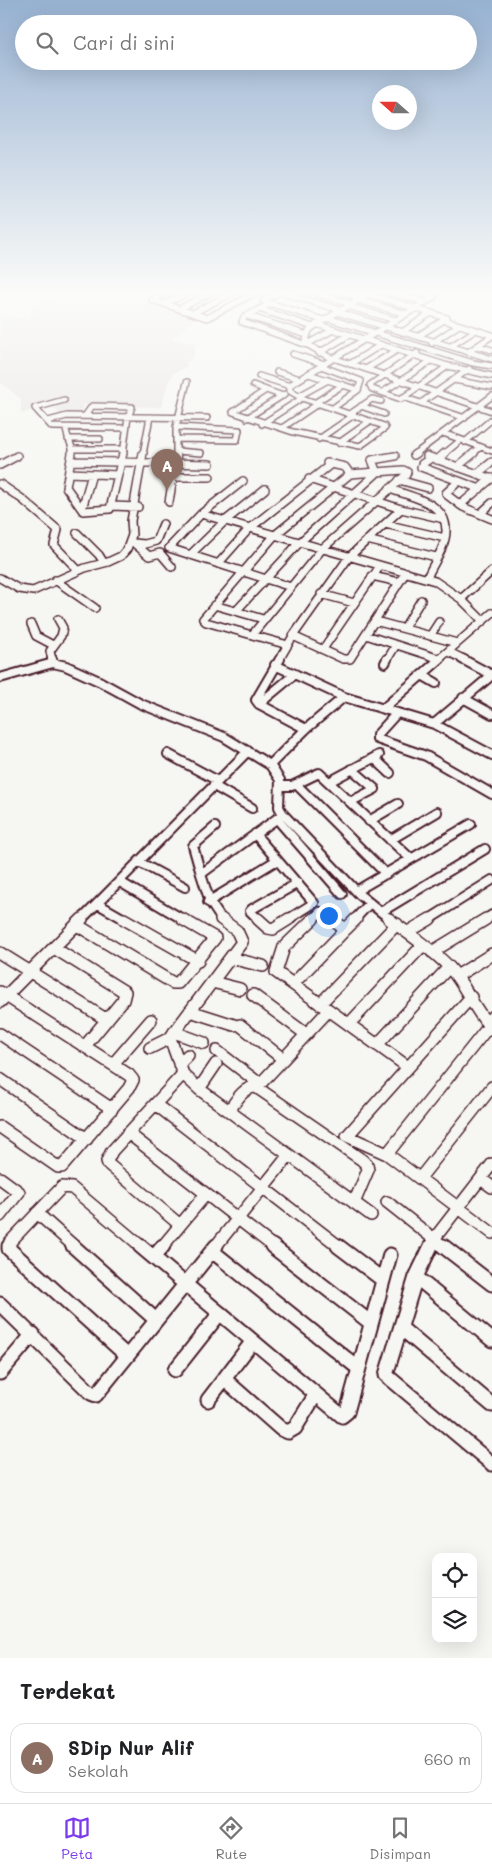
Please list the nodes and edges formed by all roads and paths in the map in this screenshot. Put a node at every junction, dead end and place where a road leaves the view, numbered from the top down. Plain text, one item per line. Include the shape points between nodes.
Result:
1 (319, 367) edge
2 (328, 367) edge
3 (361, 367) edge
4 (369, 367) edge
5 (395, 367) edge
6 (421, 367) edge
7 (446, 367) edge
8 (453, 367) edge
9 (469, 367) edge
10 (366, 369) junction
11 (466, 371) junction
12 (277, 372) dead end
13 (309, 374) junction
14 (384, 375) junction
15 (259, 376) dead end
16 (492, 376) edge
17 (300, 379) junction
18 (328, 380) junction
19 (454, 380) junction
20 (400, 381) junction
21 (186, 382) dead end
22 (252, 385) dead end
23 (342, 385) junction
24 (419, 387) junction
25 (492, 387) edge
26 (290, 389) junction
27 (266, 390) junction
28 (358, 390) junction
29 (383, 392) junction
30 (436, 393) junction
31 (283, 396) junction
32 (492, 396) edge
33 (301, 397) junction
34 (400, 399) junction
35 (64, 400) dead end
36 (106, 400) dead end
37 (381, 401) dead end
38 (318, 403) junction
39 (421, 403) junction
40 (361, 406) junction
41 (132, 407) junction
42 (479, 407) junction
43 (155, 408) dead end
44 (333, 408) junction
45 (492, 411) edge
46 (384, 414) dead end
47 (352, 415) junction
48 (88, 416) junction
49 (128, 417) junction
50 (152, 417) junction
51 (178, 418) junction
52 (247, 418) junction
53 (465, 418) junction
54 (492, 419) edge
55 (48, 421) junction
56 (370, 421) junction
57 (262, 424) junction
58 (66, 428) junction
59 (88, 428) junction
60 (103, 428) junction
61 (126, 428) junction
62 (176, 428) junction
63 (207, 428) junction
64 (282, 428) junction
65 (443, 433) junction
66 (68, 439) junction
67 (100, 439) junction
68 (176, 439) junction
69 (319, 439) junction
70 (463, 441) junction
71 (339, 443) junction
72 (492, 444) edge
73 (72, 449) junction
74 (124, 449) junction
75 (486, 449) edge
76 (97, 450) junction
77 (177, 451) junction
78 (201, 453) dead end
79 (18, 456) dead end
80 (394, 456) dead end
81 (434, 459) junction
82 (72, 461) junction
83 (492, 462) edge
84 (122, 463) junction
85 (143, 463) junction
86 (328, 463) joint
87 (176, 464) junction
88 (210, 464) dead end
89 (0, 465) edge
90 (457, 467) junction
91 (69, 473) junction
92 (377, 473) junction
93 (92, 474) junction
94 (350, 474) junction
95 (477, 474) junction
96 (118, 475) junction
97 (174, 477) junction
98 (210, 477) dead end
99 (492, 478) edge
100 (309, 479) junction
101 (399, 480) junction
102 (243, 481) dead end
103 (458, 481) junction
104 (0, 484) edge
105 (333, 488) junction
106 (428, 488) dead end
107 (480, 488) junction
108 (265, 489) dead end
109 (389, 490) junction
110 (354, 495) junction
111 (377, 501) junction
112 (169, 502) dead end
113 (492, 503) edge
114 (460, 505) junction
115 (112, 506) junction
116 (136, 506) junction
117 (82, 509) junction
118 (401, 509) junction
119 (201, 514) junction
120 (480, 514) junction
121 (444, 519) junction
122 (492, 519) edge
123 (225, 521) junction
124 (163, 524) dead end
125 (385, 524) junction
126 (250, 529) junction
127 (76, 533) dead end
128 (275, 535) junction
129 (445, 538) junction
130 (367, 540) junction
131 (156, 541) junction
132 (133, 543) junction
133 (299, 543) junction
134 (171, 544) junction
135 (322, 549) junction
136 (160, 553) junction
137 (190, 555) junction
138 (349, 557) junction
139 (436, 557) junction
140 (104, 564) junction
141 (218, 564) junction
142 (380, 566) junction
143 (172, 567) dead end
144 (78, 570) junction
145 (492, 571) edge
146 (243, 572) junction
147 (406, 572) junction
148 (372, 576) junction
149 (0, 577) edge
150 (427, 578) junction
151 (264, 579) junction
152 (55, 580) junction
153 (399, 582) junction
154 (291, 587) junction
155 (321, 594) junction
156 (461, 599) junction
157 (421, 600) dead end
158 (354, 604) junction
159 (214, 605) junction
160 (95, 608) dead end
161 (236, 611) junction
162 (492, 613) edge
163 (263, 619) junction
164 (58, 620) dead end
165 (375, 621) junction
166 (482, 621) junction
167 (439, 622) dead end
168 (31, 624) dead end
169 (404, 628) junction
170 (252, 635) junction
171 (366, 635) junction
172 (294, 636) junction
173 (430, 636) junction
174 (457, 644) junction
175 (53, 645) junction
176 (288, 645) junction
177 (396, 645) junction
178 (323, 649) junction
179 (449, 652) junction
180 (440, 659) junction
181 (53, 663) junction
182 (385, 663) dead end
183 (275, 665) junction
184 (295, 674) junction
185 (422, 675) junction
186 (492, 675) edge
187 (0, 678) edge
188 (436, 683) dead end
189 (344, 698) junction
190 (463, 698) junction
191 (259, 704) junction
192 (384, 708) junction
193 (397, 713) junction
194 (492, 714) edge
195 (434, 724) junction
196 (306, 728) junction
197 (248, 750) junction
198 (168, 754) dead end
199 (492, 755) edge
200 (270, 765) junction
201 (352, 769) junction
202 (390, 772) dead end
203 (329, 782) junction
204 (216, 784) junction
205 (296, 784) junction
206 (280, 786) junction
207 (492, 794) edge
208 (350, 802) junction
209 (398, 804) dead end
210 (252, 808) dead end
211 (437, 812) dead end
212 (280, 817) junction
213 (369, 821) junction
214 (471, 824) dead end
215 (215, 827) dead end
216 (255, 834) junction
217 (390, 840) junction
218 (485, 849) dead end
219 (411, 859) junction
220 (278, 860) junction
221 (139, 862) junction
222 (201, 874) junction
223 (386, 874) junction
224 (492, 880) edge
225 (120, 882) junction
226 (298, 882) junction
227 (184, 887) dead end
228 (356, 890) junction
229 (342, 894) dead end
230 (208, 902) junction
231 (370, 903) junction
232 (98, 904) junction
233 (381, 912) junction
234 (492, 915) edge
235 (397, 924) junction
236 (77, 925) junction
237 (346, 929) junction
238 (408, 932) junction
239 (423, 944) junction
240 (54, 948) junction
241 (432, 952) junction
242 (0, 953) edge
243 (492, 954) edge
244 (230, 958) junction
245 (198, 961) junction
246 (263, 966) dead end
247 (449, 967) junction
248 (30, 972) junction
249 (457, 976) junction
250 (212, 982) junction
251 (293, 984) junction
252 (240, 989) dead end
253 (253, 995) dead end
254 (2, 997) edge
255 (470, 997) junction
256 (324, 1007) junction
257 (190, 1011) junction
258 (107, 1020) junction
259 (151, 1020) dead end
260 (349, 1024) junction
261 (491, 1024) edge
262 (0, 1034) edge
263 (306, 1034) junction
264 (172, 1035) junction
265 (204, 1043) dead end
266 (377, 1044) junction
267 (84, 1046) junction
268 (150, 1048) dead end
269 (217, 1051) dead end
270 (188, 1055) dead end
271 (283, 1059) junction
272 (112, 1064) junction
273 (216, 1064) dead end
274 (408, 1067) junction
275 (181, 1069) junction
276 (0, 1079) edge
277 (492, 1087) edge
278 (199, 1089) junction
279 (155, 1104) junction
280 (112, 1109) junction
281 (229, 1111) junction
282 (0, 1127) edge
283 (128, 1133) junction
284 (87, 1139) junction
285 (387, 1154) junction
286 (289, 1156) junction
287 (492, 1164) edge
288 (0, 1178) edge
289 (420, 1178) junction
290 (481, 1179) junction
291 (492, 1187) edge
292 (263, 1188) junction
293 (206, 1194) junction
294 (387, 1202) dead end
295 (354, 1203) junction
296 (459, 1207) junction
297 (37, 1214) junction
298 (371, 1215) dead end
299 (0, 1216) edge
300 (238, 1219) junction
301 (180, 1225) junction
302 (492, 1233) edge
303 (434, 1238) junction
304 (212, 1251) junction
305 (390, 1255) dead end
306 (154, 1257) junction
307 (416, 1277) junction
308 (383, 1280) junction
309 (186, 1284) junction
310 (492, 1284) edge
311 (1, 1306) edge
312 (220, 1312) junction
313 (156, 1320) junction
314 (370, 1323) junction
315 (401, 1328) junction
316 (33, 1334) junction
317 (492, 1340) edge
318 (253, 1341) junction
319 (127, 1356) junction
320 (358, 1368) junction
321 (175, 1370) dead end
322 (0, 1373) edge
323 (224, 1379) junction
324 (316, 1394) junction
325 (208, 1400) dead end
326 (492, 1405) edge
327 (492, 1464) edge

1 - 13 street
2 - 28 street via 359,379
3 - 10 street
4 - 10 street
5 - 14 street
6 - 20 street
7 - 24 street
8 - 11 street
9 - 11 street
10 - 14 street
11 - 16 street
11 - 19 street
12 - 17 street
13 - 17 street
13 - 18 street
14 - 20 street
14 - 29 street via 370,385
15 - 26 street
17 - 26 street
18 - 23 street
18 - 33 street
19 - 25 street
19 - 30 street
20 - 24 street
20 - 29 street
21 - 51 street
22 - 27 street
23 - 28 street
23 - 38 street
24 - 30 street
24 - 34 street
26 - 31 street
26 - 33 street
27 - 31 street
27 - 52 street via 232,412
28 - 44 street
29 - 34 street
30 - 39 street
30 - 42 street
31 - 52 street
32 - 42 street
33 - 38 street
33 - 57 street
34 - 39 street
35 - 55 street via 36,407
36 - 41 street via 129,403
37 - 40 street via 374,398
38 - 44 street
38 - 64 street
39 - 53 street
40 - 46 street
40 - 47 street
41 - 48 street via 92,406
41 - 49 street
42 - 45 street
42 - 53 street
43 - 50 street
44 - 47 street
47 - 56 street
47 - 69 street
48 - 49 street
48 - 55 street via 59,417
48 - 59 street
49 - 50 street
49 - 61 street
50 - 51 street
50 - 85 street
51 - 62 street
51 - 63 street via 208,416
52 - 57 street
53 - 65 street
54 - 70 street
55 - 58 street via 52,427
56 - 71 street
56 - 71 street via 385,427 360,446
57 - 64 street
58 - 59 street
58 - 66 street
59 - 60 street
60 - 61 street
60 - 67 street
61 - 74 street
62 - 63 street
62 - 68 street
63 - 68 street via 238,429 238,440
64 - 69 street
65 - 70 street
65 - 81 street via 416,454
66 - 67 street
66 - 73 street
67 - 76 street
68 - 77 street
69 - 71 street
70 - 75 street
70 - 81 street
72 - 75 street
73 - 76 street
73 - 82 street
74 - 76 street
74 - 84 street
75 - 90 street
77 - 78 street
77 - 87 street
79 - 89 street
80 - 92 street via 372,460
81 - 90 street
81 - 103 street via 421,467
82 - 84 street
82 - 91 street
83 - 95 street
84 - 85 street
84 - 96 street
85 - 87 street
85 - 116 street
86 - 94 street via 345,467
86 - 100 street
87 - 88 street
87 - 97 street
90 - 95 street
91 - 93 street
91 - 117 street via 66,487
92 - 94 street
92 - 101 street via 407,472
92 - 110 street
93 - 96 street
93 - 117 street
94 - 105 street
95 - 99 street
96 - 115 street
97 - 98 street
97 - 112 street
99 - 107 street
100 - 105 street
100 - 126 street
101 - 106 street
101 - 109 street
102 - 119 street
103 - 107 street
103 - 114 street via 446,493
104 - 144 street via 58,530 54,545
105 - 110 street
105 - 128 street
107 - 114 street
108 - 123 street
109 - 111 street
109 - 121 street via 433,504
110 - 111 street
110 - 133 street
111 - 118 street
111 - 135 street
113 - 120 street
114 - 120 street
115 - 116 street
115 - 117 street via 87,512
116 - 132 street
118 - 121 street
118 - 125 street
119 - 123 street
119 - 134 street
120 - 122 street
121 - 129 street
123 - 126 street
123 - 137 street
124 - 131 street
125 - 129 street
125 - 130 street
126 - 128 street
126 - 141 street
127 - 140 street
128 - 133 street
128 - 146 street
129 - 139 street
130 - 138 street
130 - 139 street
131 - 132 street
131 - 134 street
131 - 136 street
132 - 136 street via 150,556
132 - 140 street via 119,558
133 - 135 street
133 - 151 street
134 - 137 street via 168,546 171,550
135 - 138 street
135 - 154 street
136 - 143 street
137 - 141 street
138 - 142 street
138 - 155 street
139 - 150 street
140 - 144 street
141 - 146 street
142 - 147 street
142 - 148 street
144 - 152 street
145 - 156 street
146 - 151 street
146 - 159 street
147 - 150 street
147 - 153 street
148 - 153 street
148 - 158 street
149 - 152 street via 16,588 29,591
150 - 156 street via 445,586
151 - 154 street
151 - 161 street
152 - 160 street
153 - 165 street
154 - 163 street
155 - 158 street
155 - 172 street
156 - 166 street
157 - 169 street
158 - 178 street
159 - 161 street
159 - 170 street via 203,619 206,622
161 - 163 street
162 - 166 street
163 - 170 street
164 - 175 street via 63,632
165 - 169 street
165 - 171 street
166 - 174 street
167 - 173 street
168 - 175 street via 36,636
169 - 173 street
170 - 176 street
171 - 177 street
171 - 178 street via 350,659
172 - 176 street
172 - 178 street
173 - 174 street
174 - 179 street
175 - 181 street via 49,654
176 - 183 street
177 - 180 street
177 - 182 street
179 - 180 street
179 - 186 street
180 - 185 street
181 - 187 street
181 - 197 street via 74,669 141,704
183 - 184 street
183 - 191 street via 256,700
184 - 189 street
184 - 191 street
185 - 188 street
185 - 192 street
186 - 190 street
189 - 192 street
189 - 196 street
190 - 194 street
190 - 195 street
191 - 196 street
192 - 193 street
193 - 195 street
193 - 207 street via 377,738 426,756
195 - 199 street
196 - 200 street
197 - 200 street
197 - 204 street
198 - 204 street
200 - 206 street
201 - 202 street via 376,756
201 - 203 street
201 - 208 street via 375,790
203 - 205 street via 319,773
203 - 208 street
204 - 210 street
204 - 221 street
205 - 206 street
205 - 223 street
206 - 212 street
208 - 213 street
209 - 213 street
211 - 217 street
212 - 216 street
212 - 228 street
212 - 229 street
213 - 217 street
214 - 219 street
215 - 222 street via 193,846
216 - 220 street
216 - 222 street
217 - 219 street
218 - 233 street
219 - 223 street
220 - 226 street
220 - 230 street
221 - 225 street
221 - 227 street
222 - 230 street
223 - 228 street
224 - 238 street
225 - 232 street
225 - 245 street via 213,936 214,941
226 - 226 street via 314,901 311,906 270,929 250,911
228 - 231 street
230 - 244 street via 243,939
231 - 233 street
231 - 237 street
232 - 236 street
232 - 245 street
233 - 235 street
234 - 241 street
235 - 238 street
235 - 256 street
236 - 240 street
236 - 245 street via 173,983 178,983
237 - 251 street
237 - 251 street via 320,912 284,947 276,972
238 - 239 street
239 - 241 street
239 - 260 street
240 - 248 street
240 - 258 street via 125,992 123,1000
241 - 247 street
242 - 248 street
243 - 249 street
244 - 246 street
244 - 250 street
247 - 249 street
247 - 266 street
248 - 254 street
248 - 258 street
249 - 255 street
250 - 252 street
250 - 257 street
251 - 256 street
253 - 263 street
254 - 267 street
255 - 261 street via 482,1019
255 - 274 street
256 - 260 street
256 - 263 street
257 - 264 street
257 - 271 street via 237,1025
258 - 267 street
259 - 272 street
260 - 266 street
261 - 285 street
262 - 280 street
263 - 271 street
264 - 265 street
264 - 268 street
264 - 275 street
266 - 274 street
267 - 272 street
269 - 271 street via 256,1081 262,1082
270 - 275 street
272 - 280 street via 133,1080
273 - 278 street
274 - 285 street via 347,1136
275 - 278 street
275 - 279 street
276 - 284 street
277 - 289 street
278 - 281 street
279 - 283 street
279 - 292 street
280 - 284 street
281 - 286 street
281 - 295 street via 247,1088 256,1087 362,1160 368,1170
282 - 284 street via 60,1168
283 - 293 street
283 - 301 street via 106,1161
285 - 289 street
286 - 292 street
286 - 295 street
287 - 290 street
288 - 299 street via 19,1192
289 - 296 street
290 - 291 street
290 - 296 street
292 - 300 street
292 - 308 street
293 - 300 street
293 - 301 street
294 - 303 street
295 - 298 street
296 - 302 street
296 - 303 street
297 - 306 street via 62,1187 72,1188
297 - 313 street
297 - 319 street via 10,1242 9,1249
300 - 304 street
300 - 314 street
301 - 306 street
303 - 307 street
303 - 310 street
304 - 309 street
304 - 320 street
305 - 308 street
306 - 309 street
307 - 315 street
307 - 317 street
308 - 314 street
309 - 312 street
309 - 313 street
311 - 316 street
312 - 318 street
312 - 321 street
313 - 319 street
314 - 320 street
315 - 326 street
315 - 327 street via 386,1375
316 - 319 street via 93,1394 100,1392
316 - 322 street
318 - 323 street
318 - 324 street
320 - 324 street via 344,1416
323 - 324 street via 288,1432 295,1428
323 - 325 street

